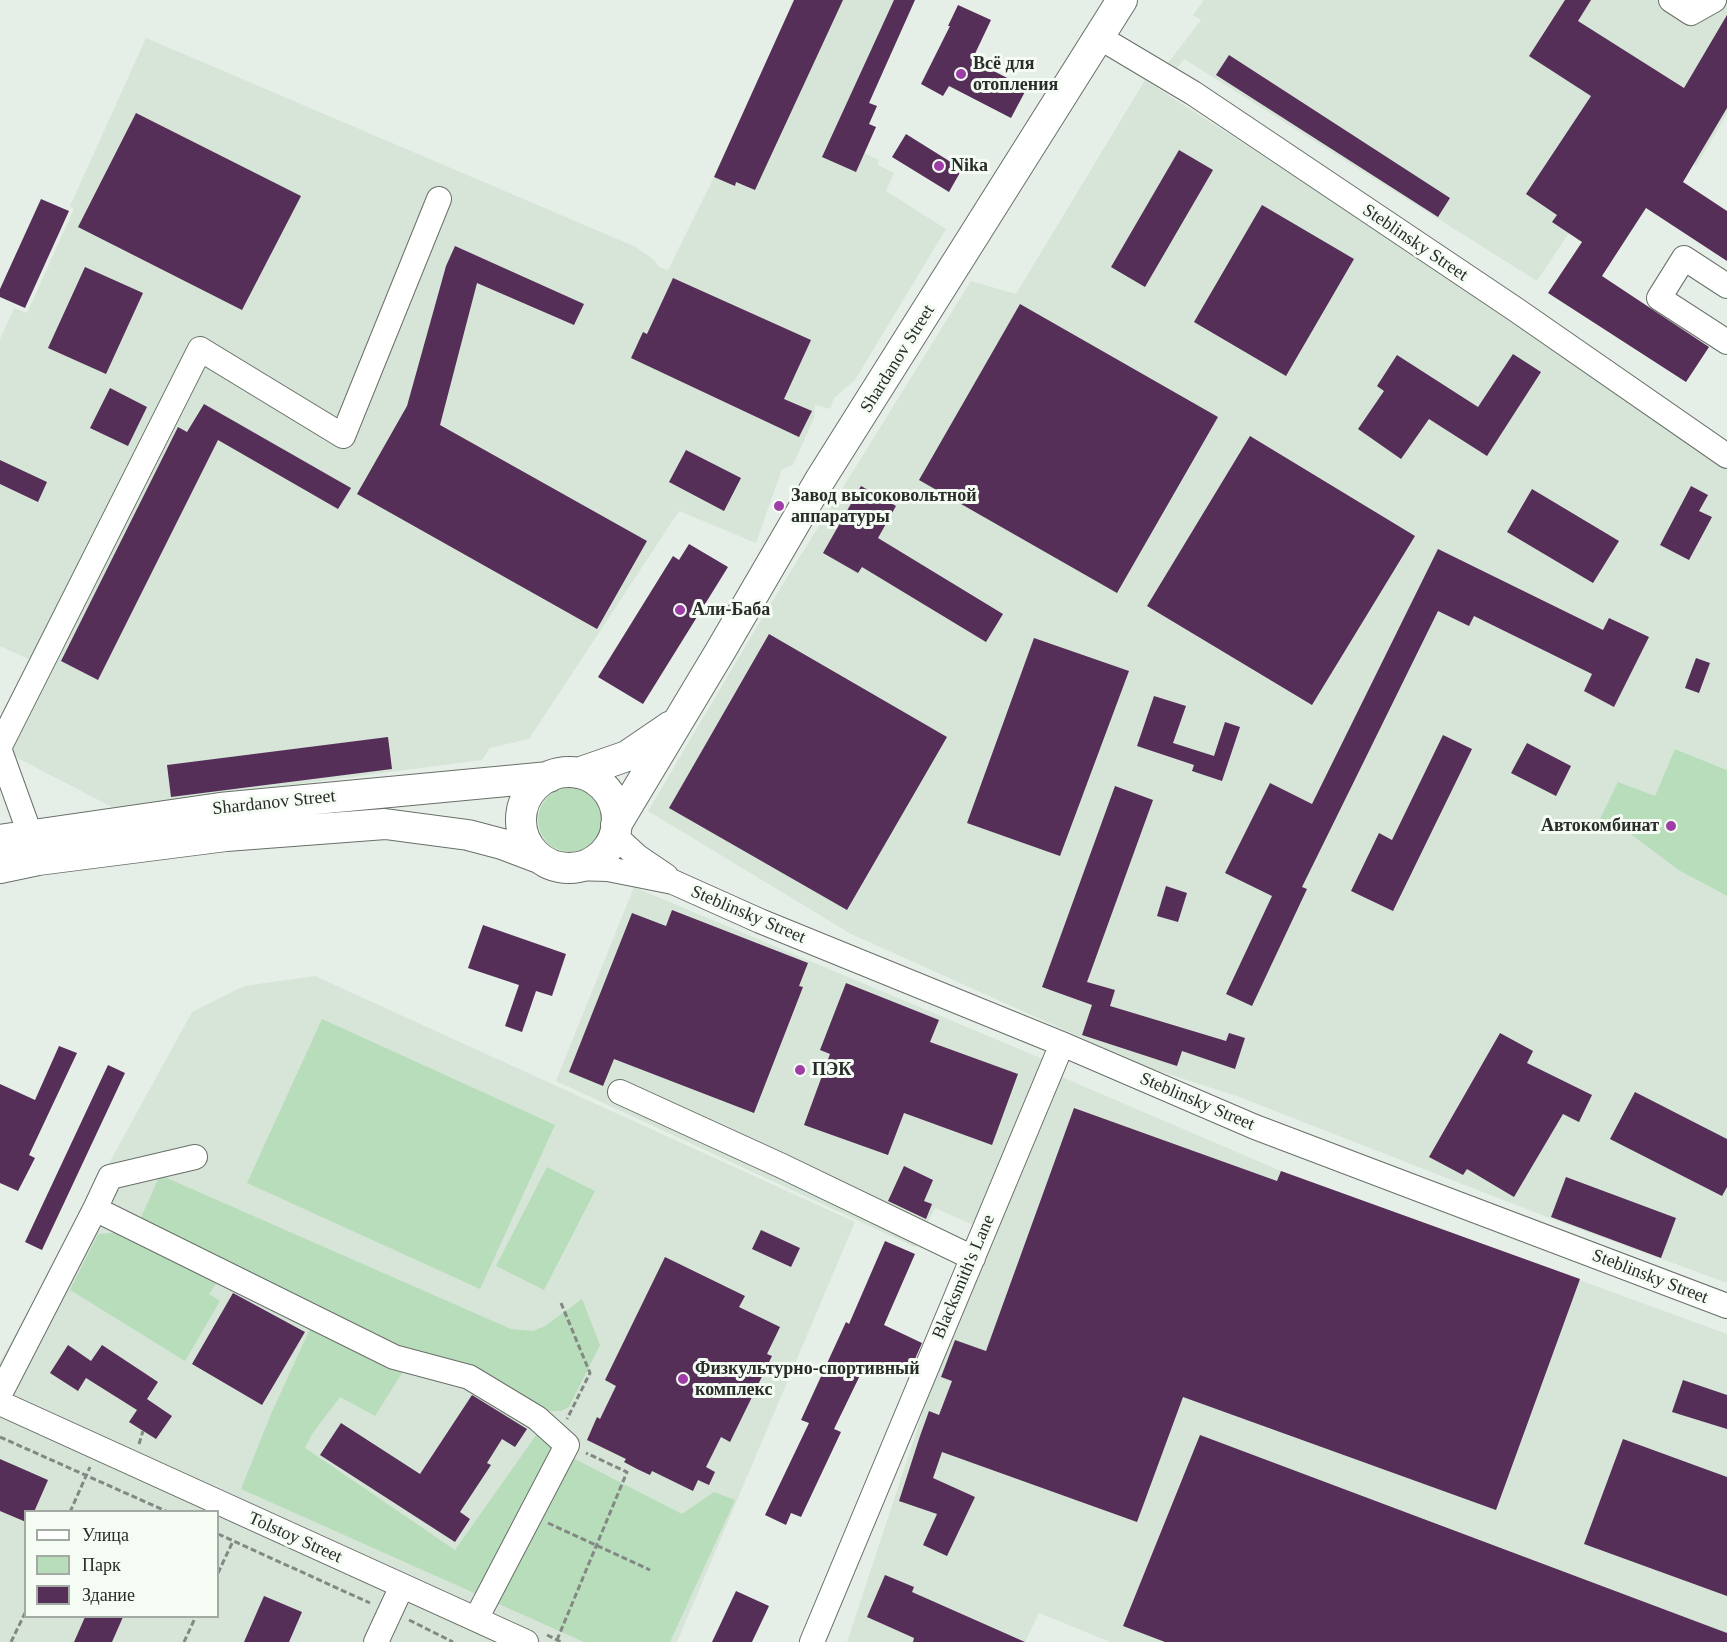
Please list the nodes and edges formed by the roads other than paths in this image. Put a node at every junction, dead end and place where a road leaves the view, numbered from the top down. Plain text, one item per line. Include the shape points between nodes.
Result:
1 (1122, 0) edge
2 (1671, 0) edge
3 (1714, 0) edge
4 (1099, 37) junction
5 (439, 199) dead end
6 (1727, 286) edge
7 (1727, 342) edge
8 (1727, 456) edge
9 (679, 721) junction
10 (0, 746) edge
11 (0, 751) edge
12 (578, 773) junction
13 (549, 777) junction
14 (615, 830) junction
15 (30, 834) junction
16 (0, 840) edge
17 (539, 858) junction
18 (0, 868) edge
19 (573, 868) junction
20 (673, 882) junction
21 (1062, 1044) junction
22 (620, 1092) dead end
23 (195, 1157) dead end
24 (95, 1209) junction
25 (972, 1258) junction
26 (1727, 1306) edge
27 (1, 1397) edge
28 (402, 1586) junction
29 (476, 1619) junction
30 (376, 1642) edge
31 (526, 1642) edge
32 (812, 1642) edge

1 - 4 main road, Shardanov Street
2 - 3 street via 1691,13
4 - 8 street, Steblinsky Street via 1203,99
4 - 9 main road, Shardanov Street via 820,480
5 - 10 street via 343,436 200,350
6 - 7 street via 1684,258 1659,298
9 - 12 main road via 627,756
9 - 14 main road, Shardanov Street
11 - 15 street
12 - 13 main road
12 - 14 main road via 602,786 611,797 616,811
13 - 15 main road, Shardanov Street via 220,808
13 - 17 main road via 530,792 521,815 525,839
14 - 19 main road via 599,857
14 - 20 street via 638,857
15 - 16 main road, Shardanov Street
17 - 18 main road, Shardanov Street via 468,834 385,824 226,836
17 - 19 main road via 555,866
19 - 20 street via 608,869
20 - 21 street, Steblinsky Street
21 - 25 street, Blacksmith's Lane
21 - 26 street, Steblinsky Street via 1254,1127
22 - 25 street
23 - 24 street via 110,1177
24 - 27 street
24 - 29 street via 394,1357 469,1377 537,1418 563,1441 531,1515
25 - 32 street, Blacksmith's Lane
27 - 28 street, Tolstoy Street via 98,1449
28 - 29 street, Tolstoy Street
28 - 30 street
29 - 31 street, Tolstoy Street

